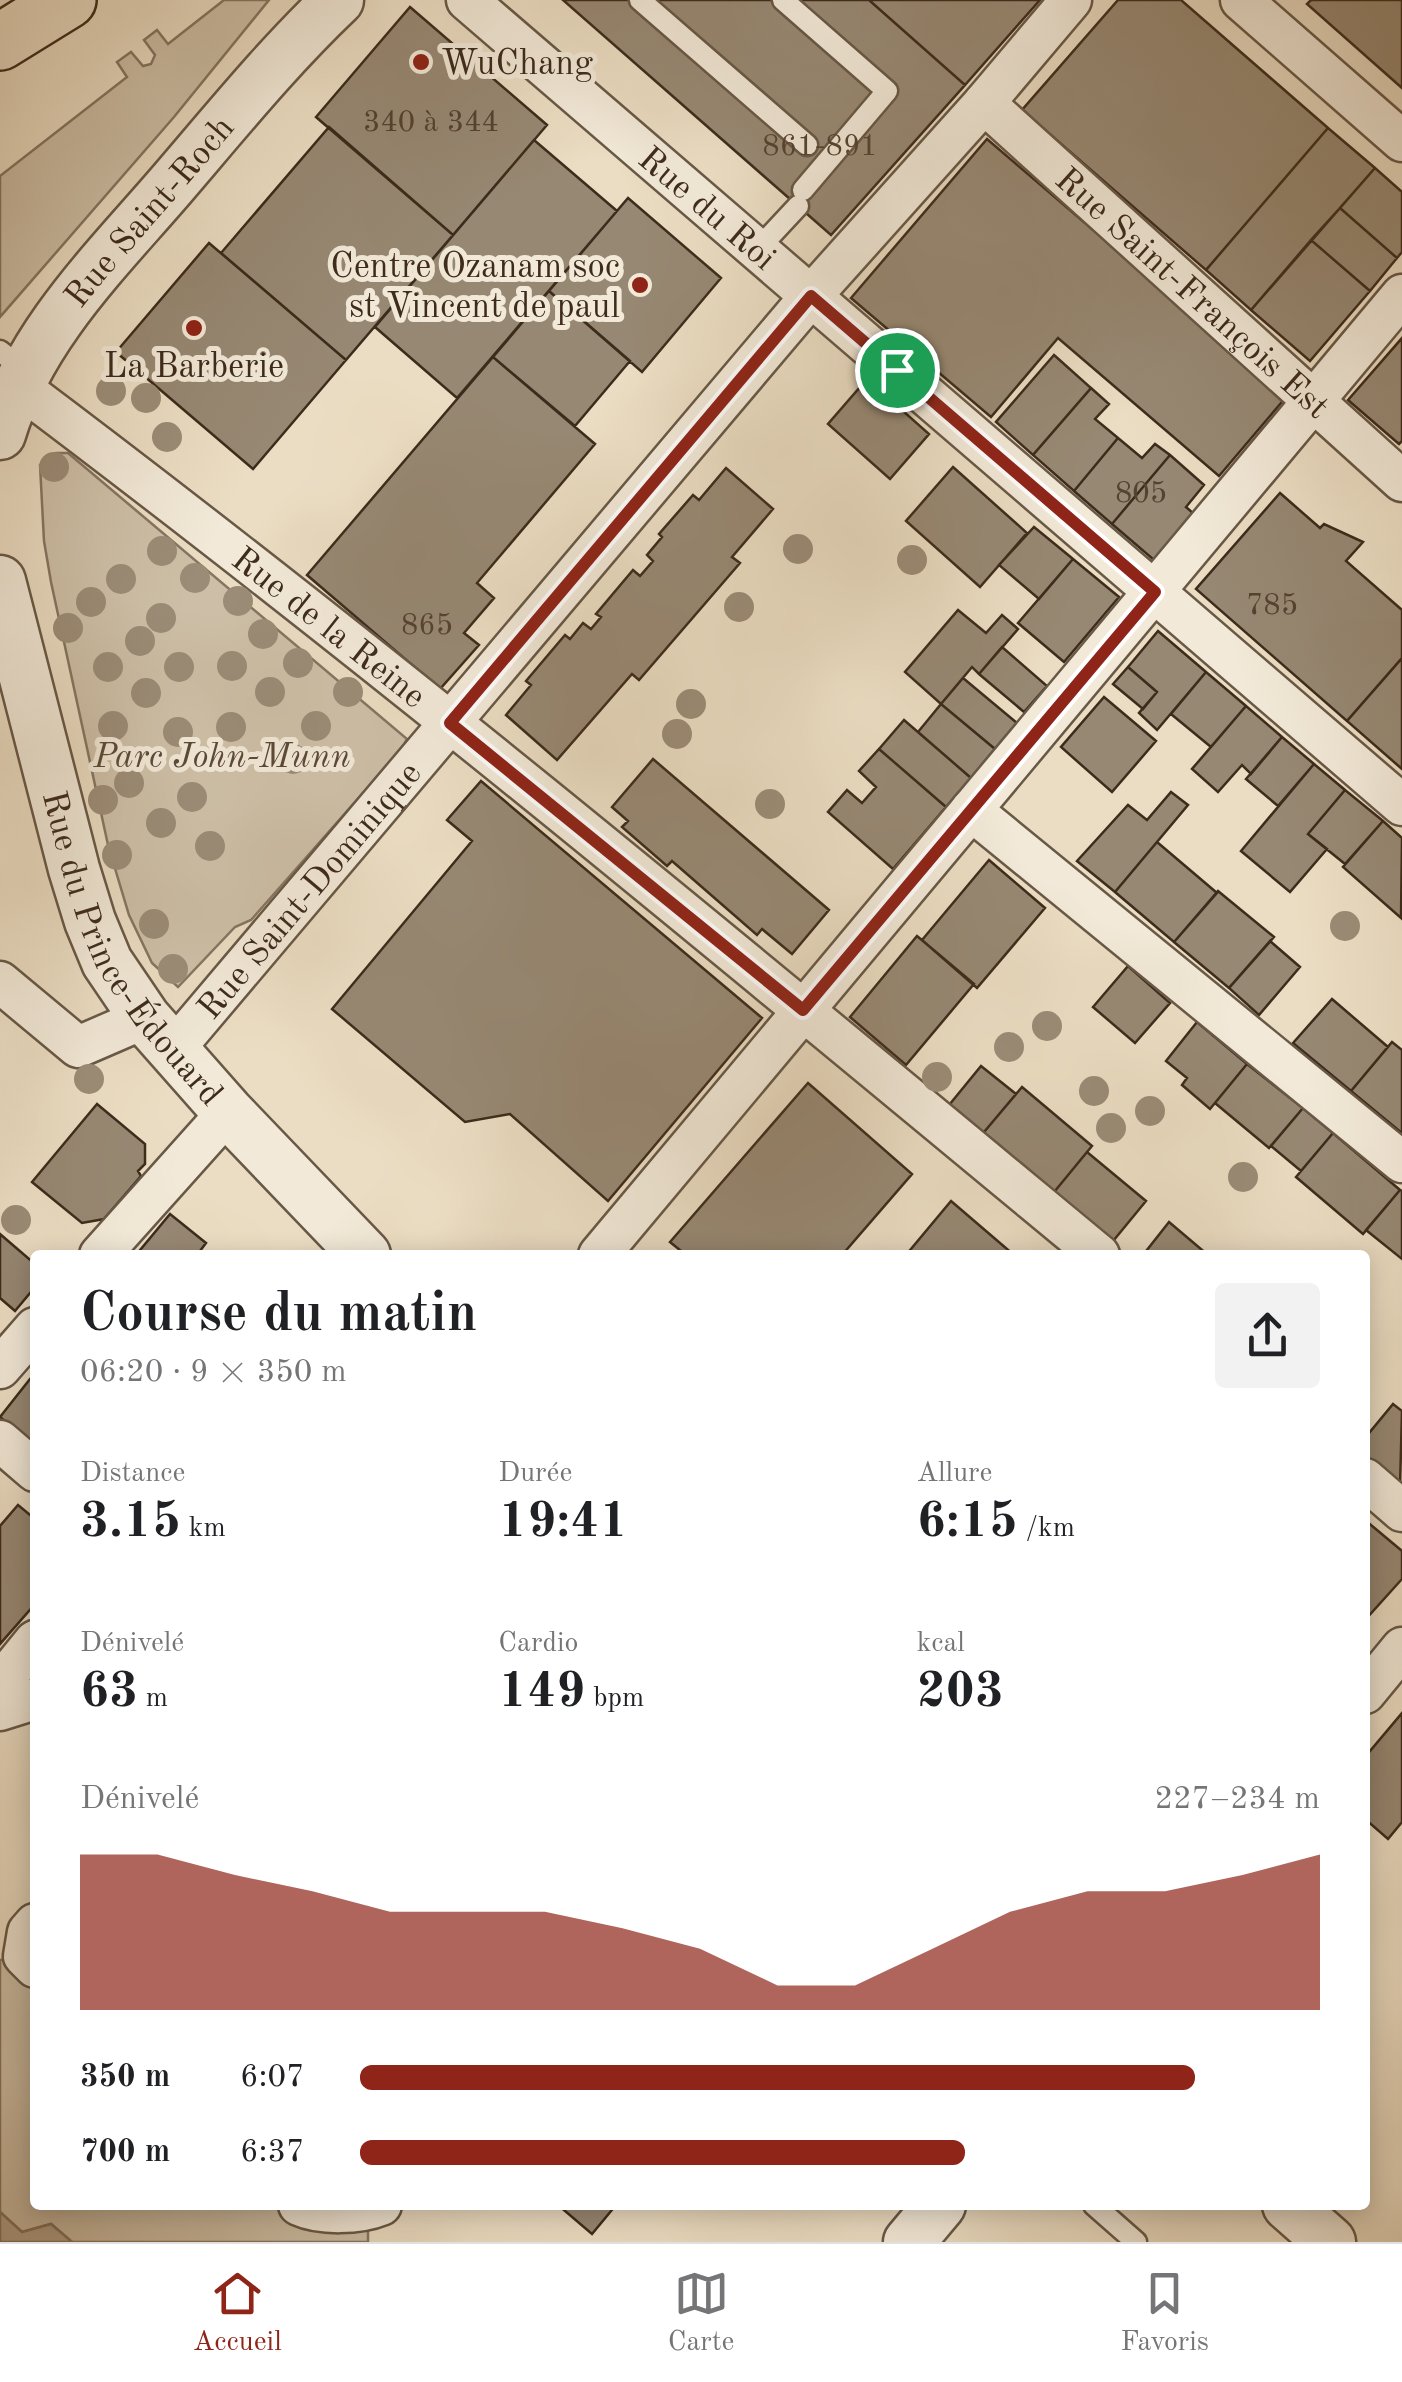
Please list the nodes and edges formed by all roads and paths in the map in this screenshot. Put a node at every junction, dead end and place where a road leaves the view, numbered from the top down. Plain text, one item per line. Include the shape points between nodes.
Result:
1 (68, 0) edge
2 (316, 0) edge
3 (338, 0) edge
4 (467, 0) edge
5 (640, 0) edge
6 (783, 0) edge
7 (1070, 0) edge
8 (1241, 0) edge
9 (0, 42) edge
10 (290, 45) junction
11 (984, 103) junction
12 (1402, 141) edge
13 (807, 146) dead end
14 (758, 249) junction
15 (1402, 294) edge
16 (811, 296) junction
17 (14, 369) edge
18 (1315, 402) junction
19 (0, 434) edge
20 (1402, 481) edge
21 (0, 582) edge
22 (1155, 592) junction
23 (450, 723) junction
24 (1402, 805) edge
25 (971, 810) junction
26 (0, 982) edge
27 (803, 1010) junction
28 (159, 1034) junction
29 (228, 1112) junction
30 (1402, 1162) edge
31 (104, 1250) edge
32 (361, 1250) edge
33 (603, 1250) edge
34 (1092, 1250) edge
35 (0, 1442) edge
36 (30, 1467) edge
37 (1370, 1483) edge
38 (1402, 1511) edge
39 (30, 1647) edge
40 (1402, 1648) edge
41 (0, 1684) edge
42 (1370, 1687) edge
43 (30, 1701) edge
44 (0, 1710) edge
45 (30, 1930) edge
46 (30, 1962) edge
47 (310, 2210) edge
48 (368, 2210) edge
49 (936, 2210) edge
50 (1100, 2210) edge
51 (1294, 2210) edge
52 (908, 2242) edge
53 (1136, 2242) edge
54 (1330, 2242) edge

1 - 9 highway
2 - 10 street
3 - 10 street
4 - 14 street, Rue du Roi
5 - 13 lane
6 - 14 lane via 887,91
7 - 11 street, Rue Saint-Dominique
8 - 12 street
10 - 17 street, Rue Saint-Roch
11 - 16 street, Rue Saint-Dominique
11 - 18 street, Rue Saint-François Est
14 - 16 street, Rue du Roi
15 - 18 street
16 - 22 street, Rue du Roi
16 - 23 street, Rue Saint-Dominique
17 - 19 street
17 - 23 street, Rue de la Reine
18 - 20 street, Rue Saint-François Est
18 - 22 street
21 - 28 street, Rue du Prince-Édouard via 90,921 107,962
22 - 24 street, Rue du Roi
22 - 25 street
23 - 27 street, Rue de la Reine
23 - 28 street, Rue Saint-Dominique
25 - 27 street
25 - 30 street
26 - 28 street via 78,1048
27 - 33 street
27 - 34 street, Rue de la Reine
28 - 29 street, Rue du Prince-Édouard
29 - 31 street
29 - 32 street, Rue du Prince-Édouard
35 - 36 street
37 - 38 street
39 - 41 street
40 - 42 street
43 - 44 street
45 - 46 street via 24,1956
47 - 48 street
49 - 52 street
50 - 53 lane
51 - 54 street

